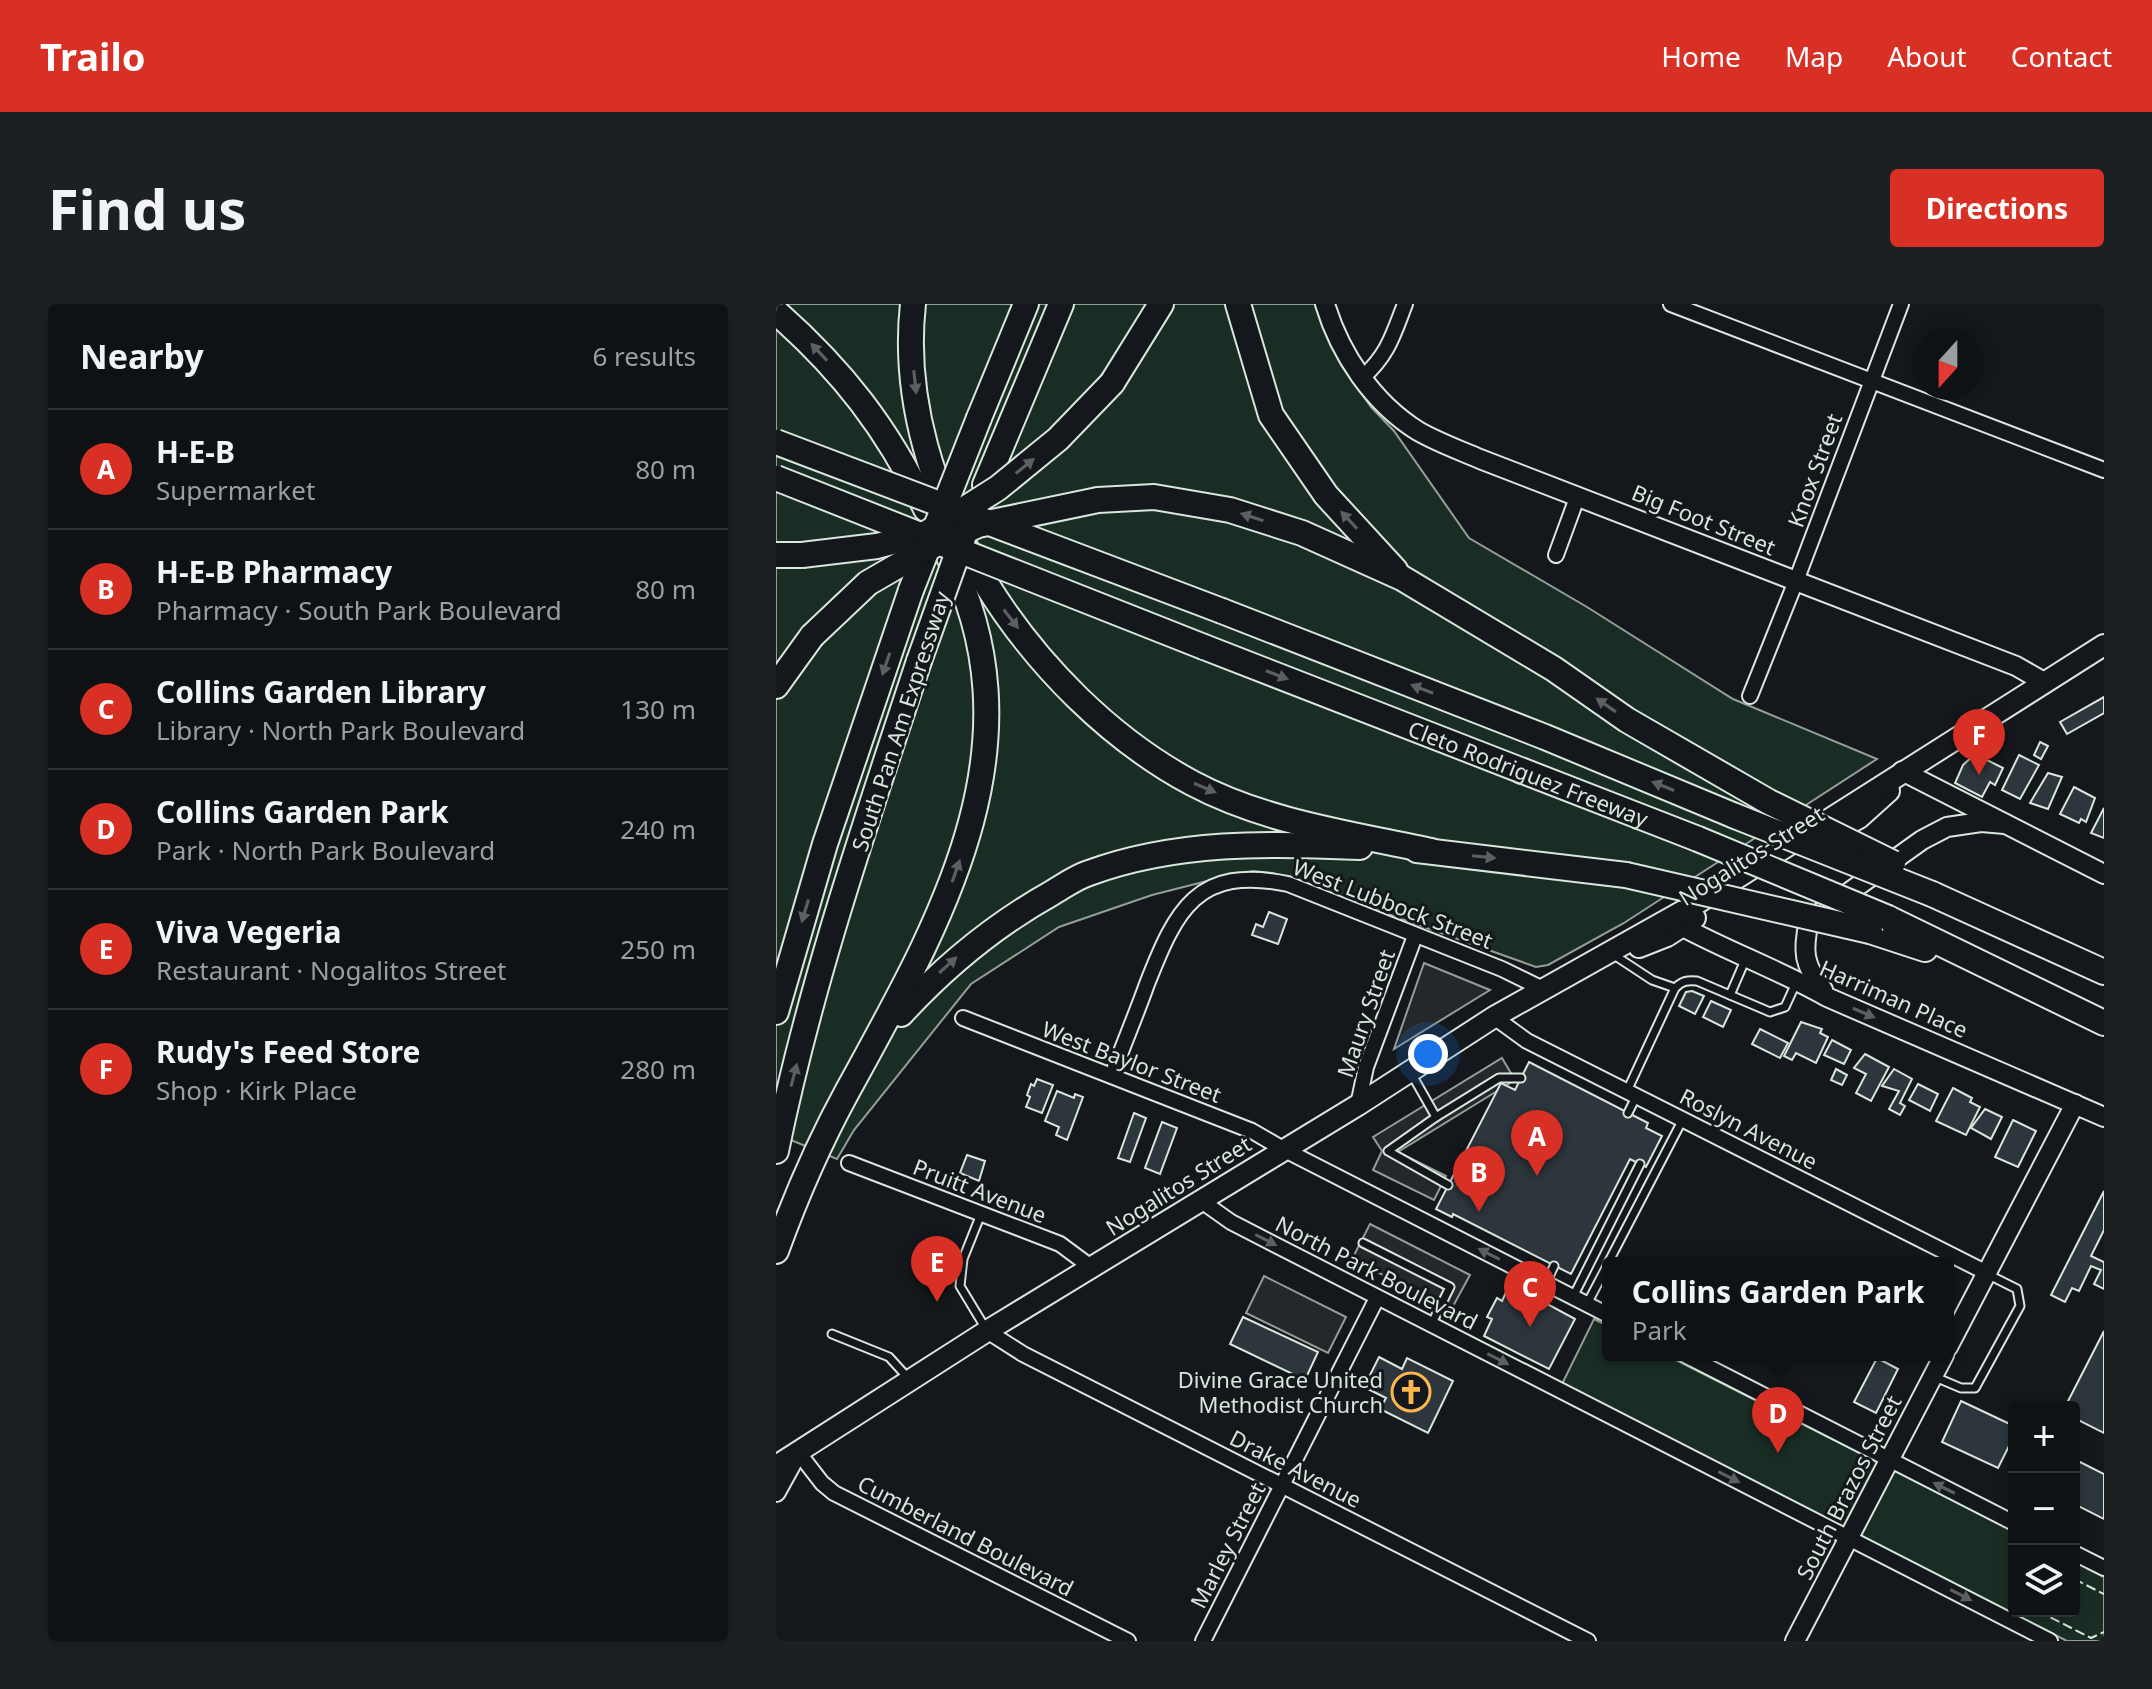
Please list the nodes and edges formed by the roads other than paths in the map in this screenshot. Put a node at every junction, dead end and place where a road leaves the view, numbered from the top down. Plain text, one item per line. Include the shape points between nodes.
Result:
1 (913, 304) edge
2 (1026, 304) edge
3 (1061, 304) edge
4 (1161, 304) edge
5 (1238, 304) edge
6 (1325, 304) edge
7 (1405, 304) edge
8 (1671, 304) edge
9 (1901, 304) edge
10 (776, 312) edge
11 (1362, 378) junction
12 (1871, 381) junction
13 (776, 442) edge
14 (2104, 470) edge
15 (776, 478) edge
16 (1578, 495) junction
17 (776, 555) edge
18 (1556, 555) dead end
19 (1402, 578) junction
20 (1796, 581) junction
21 (2104, 645) edge
22 (2044, 682) junction
23 (776, 686) edge
24 (1750, 696) dead end
25 (1902, 771) junction
26 (2005, 824) junction
27 (1431, 851) junction
28 (2104, 874) edge
29 (1939, 891) junction
30 (1674, 923) junction
31 (1879, 925) junction
32 (1415, 936) junction
33 (1609, 952) junction
34 (1746, 958) junction
35 (2104, 971) edge
36 (1798, 980) junction
37 (1675, 988) junction
38 (1543, 989) junction
39 (1730, 995) junction
40 (1827, 997) junction
41 (776, 1012) edge
42 (1494, 1017) junction
43 (963, 1018) dead end
44 (2104, 1023) edge
45 (875, 1043) junction
46 (1410, 1071) junction
47 (1112, 1076) junction
48 (1521, 1078) dead end
49 (1632, 1094) junction
50 (2075, 1104) junction
51 (1358, 1105) junction
52 (1628, 1113) dead end
53 (1436, 1117) junction
54 (2104, 1117) edge
55 (1683, 1119) junction
56 (1283, 1149) junction
57 (776, 1151) edge
58 (849, 1163) dead end
59 (1640, 1164) dead end
60 (1448, 1185) dead end
61 (1200, 1200) junction
62 (981, 1214) junction
63 (1363, 1243) dead end
64 (776, 1251) edge
65 (1611, 1257) edge
66 (1554, 1266) dead end
67 (1091, 1267) junction
68 (1987, 1273) junction
69 (1602, 1275) edge
70 (1546, 1283) junction
71 (1573, 1297) junction
72 (1377, 1298) junction
73 (1587, 1304) junction
74 (1602, 1312) edge
75 (1431, 1325) junction
76 (987, 1331) junction
77 (832, 1334) dead end
78 (1954, 1336) edge
79 (1697, 1361) edge
80 (1941, 1361) edge
81 (1933, 1376) junction
82 (910, 1380) junction
83 (798, 1452) junction
84 (1889, 1461) junction
85 (776, 1466) edge
86 (1282, 1486) junction
87 (776, 1492) edge
88 (2008, 1520) edge
89 (1849, 1538) junction
90 (2080, 1556) edge
91 (2104, 1568) edge
92 (1128, 1641) edge
93 (1203, 1641) edge
94 (1588, 1641) edge
95 (1795, 1641) edge
96 (2050, 1641) edge

1 -> 27 highway via 915,389 934,475 985,584 1071,690 1118,733 1193,784 1256,810
2 -> 41 highway, South Pan Am Expressway, bridge via 911,590 825,844
57 -> 3 highway, South Pan Am Expressway, bridge via 850,872 919,661 961,541
17 -> 4 highway, bridge via 877,546 927,533 998,488 1058,439 1112,383
19 -> 5 highway via 1326,495 1271,415
6 - 11 main road, Big Foot Street
7 - 11 street via 1387,352
8 - 12 street
9 - 12 street, Knox Street
45 -> 10 highway via 930,937 967,837 986,746 984,667 965,587 909,474 852,387
11 - 16 main road, Big Foot Street via 1393,413 1419,432
12 - 14 street
12 - 20 street, Knox Street
29 -> 13 highway, Cleto Rodriguez Freeway, bridge
15 -> 31 highway, Cleto Rodriguez Freeway, bridge via 1698,839
16 - 18 street
16 - 20 main road, Big Foot Street
19 -> 23 highway, bridge via 1302,533 1230,510 1154,497 1098,500 978,525 932,546 868,583 812,636
29 -> 19 highway, bridge via 1627,720 1554,669
20 - 22 main road, Big Foot Street via 2016,666
20 - 24 street, Knox Street
21 - 22 main road, Nogalitos Street
22 - 25 main road, Nogalitos Street
25 - 26 main road
25 - 30 main road, Nogalitos Street via 1859,818
26 - 28 main road
26 - 40 main road via 1947,827 1809,921 1804,950 1810,973
27 -> 31 highway, bridge via 1626,875
45 -> 27 highway via 977,940 1086,874 1163,854 1274,843
29 - 35 highway
30 - 33 main road, Nogalitos Street via 1638,947
30 - 34 main road, Harriman Place
31 - 44 highway via 2012,976
32 - 38 street, West Lubbock Street
32 - 47 street, West Lubbock Street via 1288,884 1250,878 1222,884 1183,907 1167,934
32 - 51 street, Maury Street via 1366,1067
33 - 37 lane
33 - 38 main road, Nogalitos Street
34 - 36 main road, Harriman Place
34 - 39 lane
36 - 39 lane via 1778,1012
36 - 40 main road, Harriman Place
37 - 39 lane via 1688,980
37 - 49 lane
38 - 42 main road, Nogalitos Street
40 -> 50 main road, Harriman Place
42 - 46 main road, Nogalitos Street
42 - 49 street, Roslyn Avenue via 1527,1041
43 - 47 street, West Baylor Street
45 - 64 highway via 810,1167
46 - 51 main road, Nogalitos Street
46 - 53 lane
47 - 56 street, West Baylor Street via 1252,1131
48 - 53 lane via 1499,1078
49 - 52 lane
49 - 55 street, Roslyn Avenue
50 - 54 main road, Harriman Place
50 - 68 main road
51 - 56 main road, Nogalitos Street
53 - 60 lane via 1388,1151
55 - 65 lane
55 - 68 street, Roslyn Avenue
56 - 61 main road, Nogalitos Street
70 -> 56 street, West Baylor Street
58 - 62 street, Pruitt Avenue
59 - 71 lane
61 - 67 main road, Nogalitos Street
61 -> 72 street, North Park Boulevard via 1231,1222
62 - 67 street, Pruitt Avenue via 1060,1244
62 - 76 lane via 963,1259 960,1286
63 - 75 lane via 1450,1287
66 - 70 lane
67 - 76 main road, Nogalitos Street
68 - 78 main road
68 - 81 lane via 2017,1289 2020,1306 1979,1384 1968,1389
69 - 73 lane
70 - 71 street, West Baylor Street
71 - 73 street, West Baylor Street
72 - 75 street, North Park Boulevard
72 - 86 street, Marley Street
73 - 74 street, West Baylor Street
75 -> 89 street, North Park Boulevard
76 - 82 main road, Nogalitos Street
76 - 86 street, Drake Avenue
77 - 82 lane via 889,1357
79 - 84 street
80 - 81 main road, South Brazos Street
81 - 84 main road, South Brazos Street
82 - 83 main road, Nogalitos Street
83 - 85 main road, Nogalitos Street
83 - 87 main road
83 - 92 street, Cumberland Boulevard via 834,1493
88 -> 84 street
84 - 89 main road, South Brazos Street
86 - 93 street, Marley Street
86 - 94 street, Drake Avenue
89 - 95 main road, South Brazos Street
89 -> 96 street, North Park Boulevard
90 - 91 street

